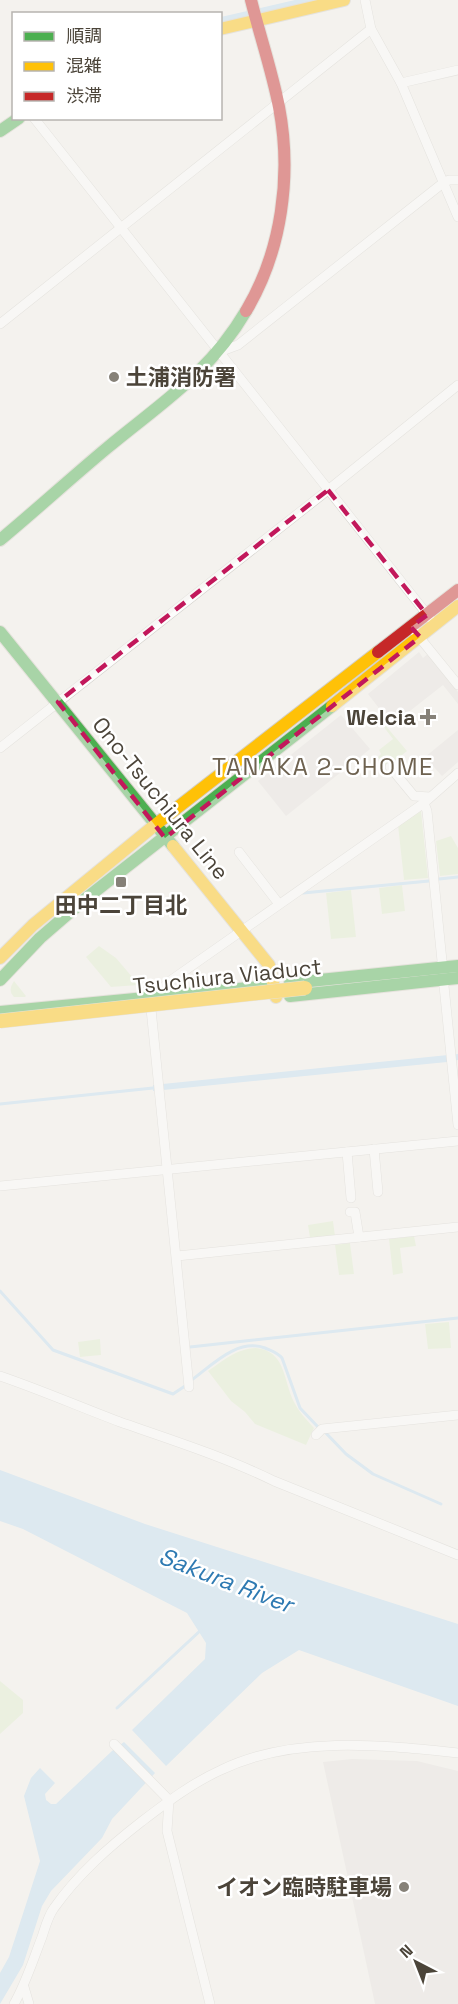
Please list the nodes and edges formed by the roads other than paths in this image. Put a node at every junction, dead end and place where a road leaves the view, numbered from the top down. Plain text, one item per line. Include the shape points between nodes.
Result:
1 (251, 0) edge
2 (344, 0) edge
3 (365, 0) edge
4 (256, 19) junction
5 (222, 28) edge
6 (371, 29) junction
7 (458, 70) edge
8 (401, 83) junction
9 (278, 104) junction
10 (17, 120) edge
11 (36, 120) edge
12 (0, 131) edge
13 (458, 180) edge
14 (443, 183) junction
15 (458, 217) edge
16 (121, 228) junction
17 (0, 324) edge
18 (219, 352) junction
19 (458, 385) edge
20 (328, 490) junction
21 (0, 540) edge
22 (458, 590) edge
23 (458, 606) edge
24 (431, 620) junction
25 (0, 632) edge
26 (415, 632) junction
27 (458, 685) edge
28 (58, 702) junction
29 (0, 748) edge
30 (390, 767) dead end
31 (458, 772) edge
32 (427, 800) junction
33 (155, 825) junction
34 (165, 838) junction
35 (239, 852) dead end
36 (279, 904) junction
37 (241, 930) junction
38 (0, 958) edge
39 (442, 961) dead end
40 (458, 966) edge
41 (458, 972) edge
42 (458, 978) edge
43 (0, 980) edge
44 (444, 986) dead end
45 (276, 991) junction
46 (165, 996) junction
47 (151, 1010) junction
48 (0, 1012) edge
49 (0, 1022) edge
50 (0, 1027) edge
51 (458, 1125) edge
52 (458, 1141) edge
53 (374, 1149) junction
54 (347, 1152) junction
55 (167, 1169) junction
56 (0, 1186) edge
57 (378, 1192) dead end
58 (351, 1198) dead end
59 (350, 1212) dead end
60 (458, 1227) edge
61 (359, 1237) junction
62 (177, 1256) junction
63 (0, 1376) edge
64 (189, 1387) dead end
65 (458, 1414) edge
66 (315, 1435) dead end
67 (458, 1556) edge
68 (114, 1744) dead end
69 (458, 1753) edge
70 (169, 1800) junction
71 (24, 1987) junction
72 (14, 2004) edge
73 (29, 2004) edge
74 (210, 2004) edge

1 - 4 street
2 - 4 street
3 - 6 street
4 - 5 street
4 - 9 street
6 - 8 street
6 - 9 street
7 - 8 street
8 - 14 street
9 - 16 street
9 - 18 street via 284,140 284,177 275,246 253,302
10 - 12 street
11 - 16 street
13 - 14 street
14 - 15 street
14 - 18 street via 238,345
16 - 17 street
16 - 18 street
18 - 20 street
18 - 21 street via 192,380
19 - 20 street
20 - 24 street
20 - 28 street
22 - 24 street
23 - 24 street
24 - 26 street
25 - 28 street, Ono-Tsuchiura Line
26 - 27 street
26 - 33 street
26 - 34 street
28 - 29 street
28 - 33 street, Ono-Tsuchiura Line
30 - 32 street via 414,796
31 - 32 street
32 - 36 street
32 - 39 street
33 - 34 street, Ono-Tsuchiura Line
33 - 38 street via 33,925
34 - 37 street, Ono-Tsuchiura Line
34 - 43 street via 43,934
35 - 36 street
36 - 37 street
37 - 45 street, Ono-Tsuchiura Line via 269,965
37 - 46 street via 170,981 164,987
40 - 45 street
41 - 49 street, Tsuchiura Viaduct, bridge
42 - 45 street
44 - 51 street
45 - 46 street
45 - 47 street
46 - 48 street
47 - 50 street
47 - 55 street
52 - 53 street
53 - 54 street
53 - 57 street
54 - 55 street
54 - 58 street
55 - 56 street
55 - 62 street
59 - 61 street via 355,1212
60 - 61 street
61 - 62 street
62 - 64 street
63 - 67 street via 248,1468
65 - 66 street via 322,1429
68 - 70 street
69 - 70 street via 393,1746 325,1746 271,1752 221,1769
70 - 71 street via 79,1876 52,1910
70 - 74 street via 167,1831
71 - 72 street
71 - 73 street

